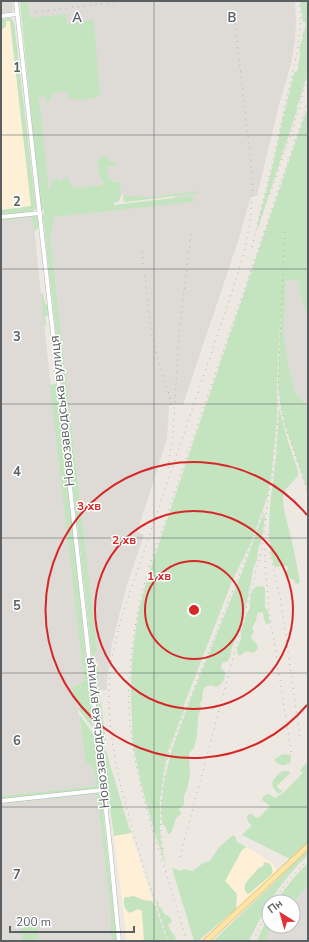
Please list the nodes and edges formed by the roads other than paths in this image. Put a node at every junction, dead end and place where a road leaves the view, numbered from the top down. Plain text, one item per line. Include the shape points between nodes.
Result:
1 (16, 1) edge
2 (17, 14) junction
3 (1, 16) edge
4 (40, 213) junction
5 (1, 217) edge
6 (103, 790) junction
7 (1, 801) edge
8 (308, 846) edge
9 (119, 941) edge
10 (206, 941) edge

1 - 2 street, Новозаводська вулиця
2 - 3 street
2 - 4 street, Новозаводська вулиця
4 - 5 street
4 - 6 street, Новозаводська вулиця
6 - 7 street
6 - 9 street, Новозаводська вулиця
8 - 10 main road

